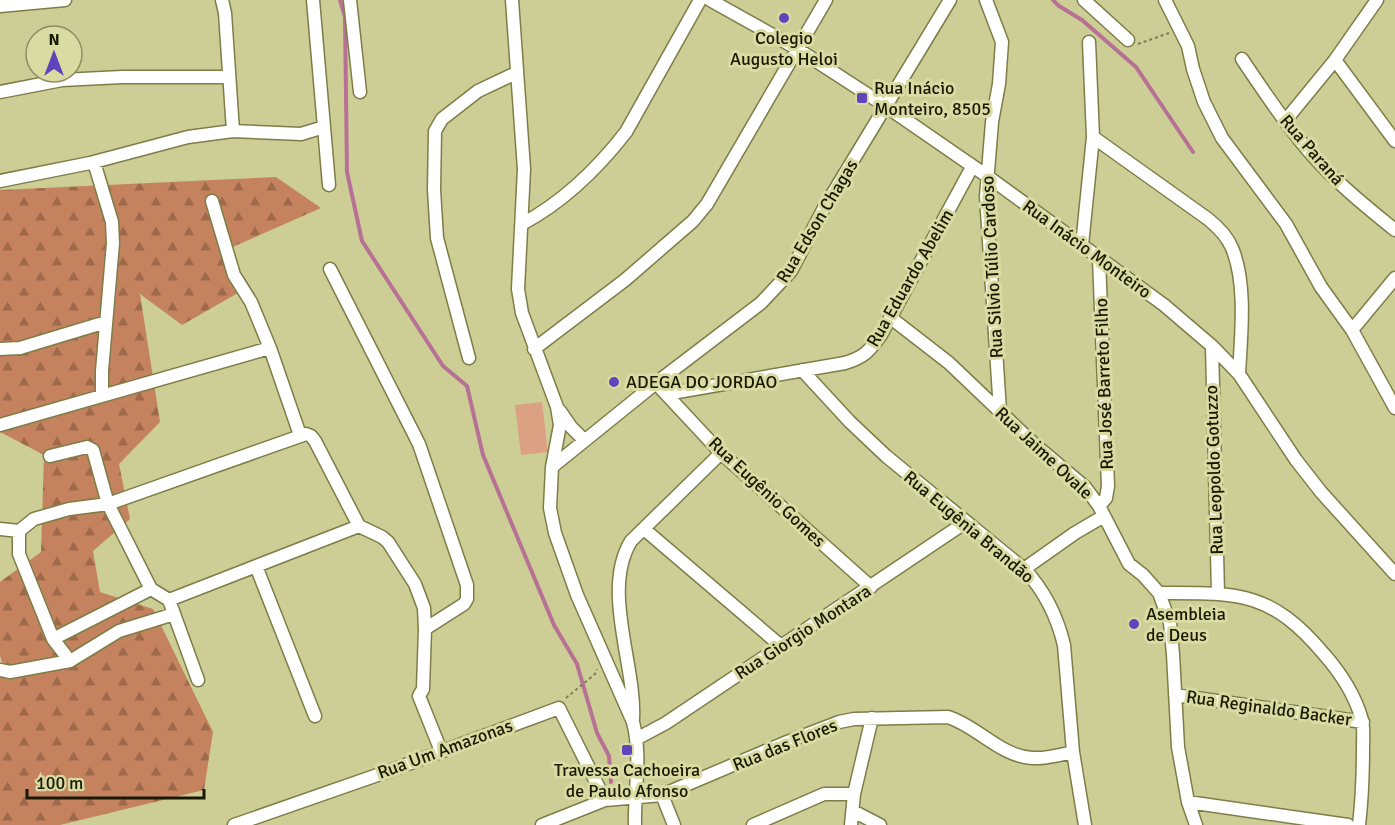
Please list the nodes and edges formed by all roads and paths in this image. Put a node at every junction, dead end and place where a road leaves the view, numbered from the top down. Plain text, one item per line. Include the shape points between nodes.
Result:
1 (65, 0) edge
2 (222, 0) edge
3 (313, 0) edge
4 (350, 0) edge
5 (512, 0) edge
6 (700, 0) edge
7 (710, 0) edge
8 (826, 0) edge
9 (950, 0) edge
10 (986, 0) edge
11 (1084, 0) edge
12 (1165, 0) edge
13 (1377, 0) edge
14 (0, 6) edge
15 (1181, 29) junction
16 (1128, 40) joint
17 (1089, 42) dead end
18 (796, 48) junction
19 (1242, 59) dead end
20 (1335, 60) junction
21 (516, 73) junction
22 (229, 77) junction
23 (0, 92) edge
24 (360, 92) dead end
25 (887, 107) junction
26 (1286, 121) junction
27 (324, 127) junction
28 (233, 131) junction
29 (1093, 137) junction
30 (1395, 141) edge
31 (94, 162) junction
32 (972, 167) junction
33 (987, 176) junction
34 (0, 181) edge
35 (329, 185) dead end
36 (212, 201) dead end
37 (522, 224) junction
38 (1395, 230) edge
39 (1082, 245) junction
40 (1099, 258) junction
41 (330, 269) dead end
42 (1394, 283) edge
43 (891, 318) junction
44 (106, 322) junction
45 (1352, 330) junction
46 (1212, 346) junction
47 (270, 348) junction
48 (0, 349) edge
49 (534, 349) junction
50 (469, 358) dead end
51 (802, 370) junction
52 (1239, 374) junction
53 (656, 383) junction
54 (666, 394) junction
55 (102, 396) junction
56 (557, 407) junction
57 (1395, 408) edge
58 (1000, 411) junction
59 (0, 425) edge
60 (300, 435) junction
61 (584, 440) junction
62 (721, 453) junction
63 (50, 456) dead end
64 (552, 467) junction
65 (108, 504) junction
66 (1102, 511) junction
67 (966, 522) junction
68 (359, 526) junction
69 (0, 529) edge
70 (644, 529) junction
71 (19, 531) junction
72 (256, 566) junction
73 (1024, 569) junction
74 (1395, 574) edge
75 (871, 588) junction
76 (151, 590) junction
77 (1159, 593) junction
78 (1218, 594) junction
79 (169, 600) junction
80 (174, 614) junction
81 (425, 629) junction
82 (53, 639) junction
83 (781, 646) junction
84 (70, 661) junction
85 (0, 670) edge
86 (594, 674) dead end
87 (198, 680) dead end
88 (569, 695) dead end
89 (1175, 695) junction
90 (315, 716) dead end
91 (872, 718) junction
92 (633, 722) junction
93 (1363, 722) junction
94 (638, 738) junction
95 (441, 751) junction
96 (1073, 752) junction
97 (854, 794) junction
98 (662, 795) junction
99 (634, 798) junction
100 (605, 800) junction
101 (1188, 802) junction
102 (853, 811) junction
103 (234, 825) edge
104 (542, 825) edge
105 (635, 825) edge
106 (674, 825) edge
107 (753, 825) edge
108 (851, 825) edge
109 (880, 825) edge
110 (1085, 825) edge
111 (1196, 825) edge
112 (1348, 825) edge
113 (1359, 825) edge

1 - 14 street
2 - 22 street
3 - 27 street
4 - 24 street
5 - 21 street
6 - 37 street via 612,150 561,199
7 - 18 street, Rua Inácio Monteiro
8 - 18 street
9 - 25 street, Rua Edson Chagas
10 - 33 street, Rua Silvio Túlio Cardoso via 1002,42
11 - 16 street
12 - 15 street
13 - 20 street
15 - 16 path via 1137,45
15 - 45 street via 1204,102 1222,138 1286,224 1321,287
17 - 29 street
18 - 25 street, Rua Inácio Monteiro
18 - 49 street via 707,204 693,221 625,280
19 - 26 street, Rua Paraná
20 - 26 street
20 - 30 street
21 - 37 street via 524,169
21 - 50 street via 478,92 442,119 435,131 437,238
22 - 23 street via 62,80
22 - 28 street
25 - 32 street, Rua Inácio Monteiro
25 - 53 street, Rua Edson Chagas via 824,208 791,271 776,289
26 - 38 street, Rua Paraná via 1335,178
27 - 28 street via 302,134
27 - 35 street
28 - 31 street via 188,137
29 - 39 street
29 - 52 street via 1223,232 1232,247 1238,272 1242,317
31 - 34 street
31 - 44 street via 112,222
32 - 33 street, Rua Inácio Monteiro
32 - 43 street, Rua Eduardo Abelim
33 - 39 street, Rua Inácio Monteiro
33 - 58 street, Rua Silvio Túlio Cardoso
36 - 47 street via 234,275 251,302
37 - 49 street via 518,289
39 - 40 street, Rua Inácio Monteiro
40 - 46 street, Rua Inácio Monteiro
40 - 66 street, Rua José Barreto Filho via 1108,486
41 - 81 street via 419,444 467,585 464,604
42 - 45 street
43 - 51 street, Rua Eduardo Abelim via 860,358
43 - 58 street, Rua Jaime Ovale via 949,363
44 - 48 street via 20,348
44 - 55 street
45 - 57 street
46 - 52 street, Rua Inácio Monteiro
46 - 78 street, Rua Leopoldo Gotuzzo
47 - 55 street
47 - 60 street
49 - 56 street
51 - 54 street, Rua Eduardo Abelim
51 - 67 street, Rua Eugênia Brandão via 886,456
52 - 74 street, Rua Inácio Monteiro via 1296,460
53 - 54 street
53 - 61 street, Rua Edson Chagas
54 - 62 street, Rua Eugênio Gomes
55 - 59 street
56 - 61 street
56 - 64 street via 560,425
58 - 66 street, Rua Jaime Ovale via 1085,487
60 - 65 street
60 - 68 street via 311,436 315,441
61 - 64 street, Rua Edson Chagas
62 - 70 street
62 - 75 street, Rua Eugênio Gomes
63 - 65 street via 87,447 93,450
64 - 92 street via 550,508 555,533 577,595
65 - 71 street via 34,519
65 - 76 street
66 - 73 street
66 - 77 street, Rua Jaime Ovale via 1129,564
67 - 73 street, Rua Eugênia Brandão
67 - 75 street, Rua Giorgio Montara
68 - 72 street
68 - 81 street via 382,537 392,547 420,595
69 - 71 street
70 - 83 street
70 - 92 street via 624,552 620,578
71 - 82 street via 19,554
72 - 79 street
72 - 90 street
73 - 96 street, Rua Eugênia Brandão via 1044,594 1060,629
75 - 83 street, Rua Giorgio Montara
76 - 79 street
76 - 82 street
77 - 78 street
77 - 89 street, Rua Jaime Ovale via 1170,623
78 - 93 street via 1264,603 1295,623 1343,679
79 - 80 street
80 - 84 street via 119,630
80 - 87 street
81 - 95 street via 423,689 419,696
82 - 84 street
83 - 94 street, Rua Giorgio Montara
84 - 85 street via 10,672
86 - 88 path
89 - 93 street, Rua Reginaldo Backer
89 - 101 street, Rua Jaime Ovale via 1178,747
91 - 96 street, Rua das Flores via 948,717 1023,756 1043,758
91 - 97 street
91 - 98 street, Rua das Flores via 839,722
92 - 94 street
93 - 113 street
94 - 99 street
95 - 100 street, Rua Um Amazonas via 559,708
95 - 103 street, Rua Um Amazonas
96 - 110 street, Rua Eugênia Brandão
97 - 102 street
97 - 107 street via 824,794
98 - 99 street, Rua das Flores
98 - 106 street
99 - 100 street, Rua das Flores
99 - 105 street
100 - 104 street, Rua das Flores
101 - 111 street, Rua Jaime Ovale
101 - 112 street
102 - 108 street
102 - 109 street

